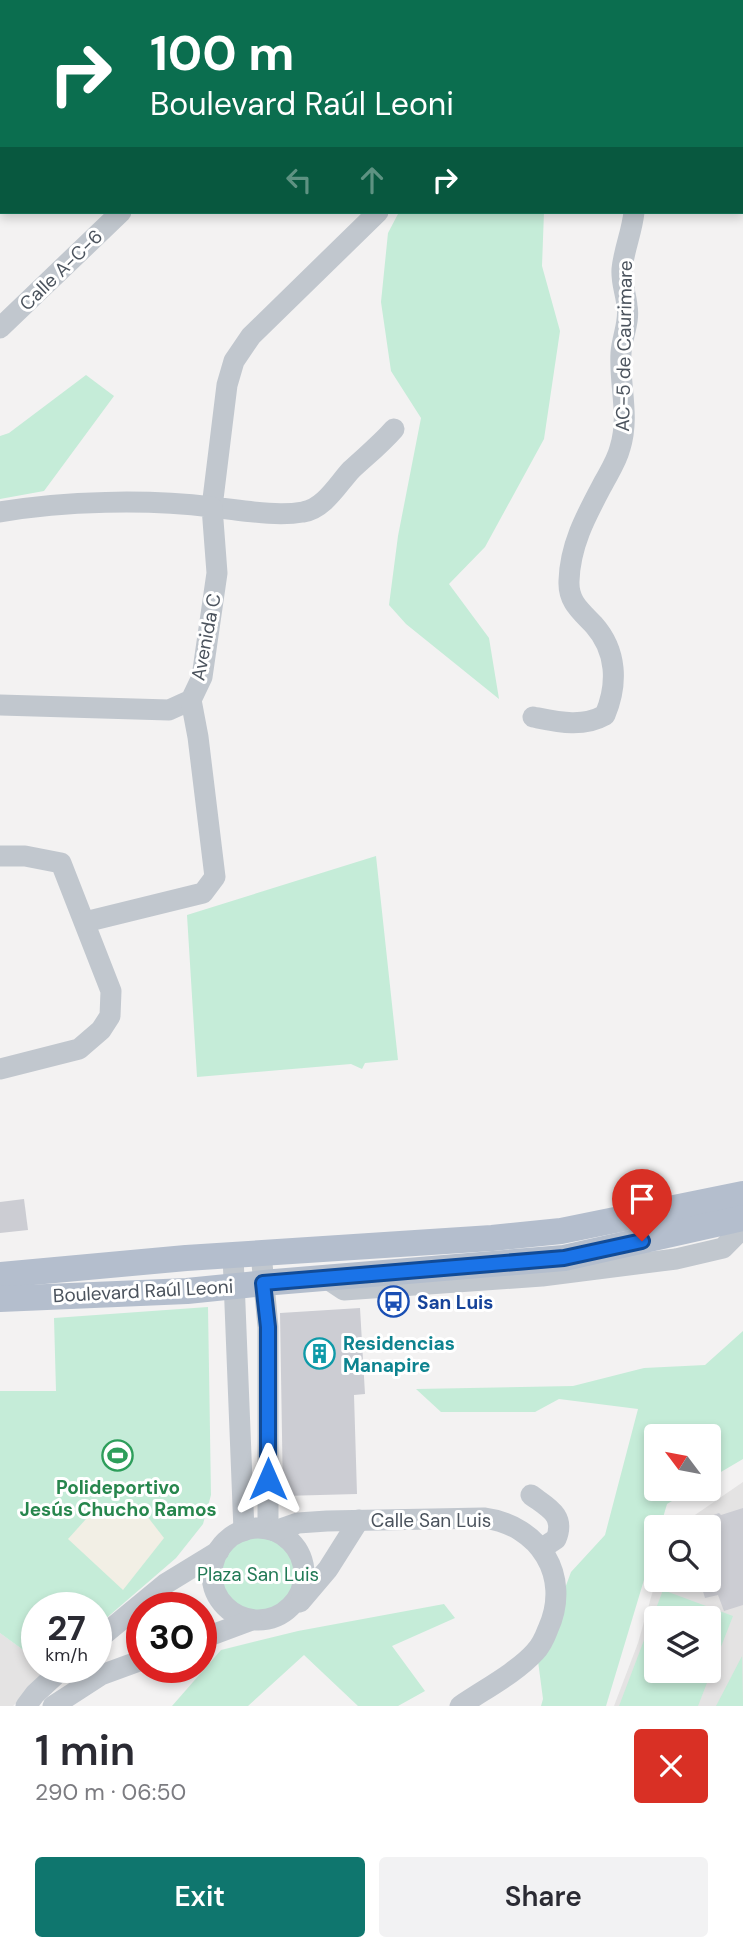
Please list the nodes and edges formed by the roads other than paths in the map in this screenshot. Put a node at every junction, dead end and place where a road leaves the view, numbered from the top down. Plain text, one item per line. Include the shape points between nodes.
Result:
1 (119, 214) edge
2 (376, 214) edge
3 (634, 214) edge
4 (0, 328) edge
5 (394, 429) dead end
6 (212, 507) junction
7 (0, 512) edge
8 (191, 700) junction
9 (0, 705) edge
10 (533, 717) dead end
11 (0, 856) edge
12 (85, 922) junction
13 (0, 1069) edge
14 (743, 1194) edge
15 (743, 1218) edge
16 (743, 1228) edge
17 (261, 1253) junction
18 (233, 1255) junction
19 (0, 1275) edge
20 (326, 1278) junction
21 (263, 1283) junction
22 (233, 1288) junction
23 (0, 1299) edge
24 (531, 1494) dead end
25 (359, 1520) junction
26 (271, 1530) junction
27 (244, 1531) junction
28 (541, 1549) junction
29 (219, 1551) junction
30 (292, 1606) junction
31 (252, 1620) junction
32 (112, 1628) edge
33 (217, 1633) edge
34 (126, 1666) edge
35 (47, 1683) edge
36 (26, 1706) edge
37 (53, 1706) edge
38 (460, 1706) edge

1 - 4 street, Calle A-C-6
2 - 6 street, Avenida C via 251,336 234,361
3 - 10 street, AC-5 de Caurimare via 622,267 628,319 621,357 624,428 620,449 576,538 569,585 571,600 607,643 615,682 605,715 593,722
5 - 6 street via 324,501 306,512
6 - 7 street via 180,503 49,505
6 - 8 street, Avenida C via 217,573 202,677
8 - 9 street, Avenida C via 169,709
8 - 12 street via 215,877 203,893
11 - 12 street via 61,863
12 - 13 street via 111,991 110,1016 79,1049
14 - 17 main road, Boulevard Raúl Leoni via 561,1231
15 - 20 main road, Boulevard Raúl Leoni via 564,1258
16 - 20 street via 723,1248 676,1259 542,1276 344,1290
17 - 18 main road, Boulevard Raúl Leoni
17 - 21 street
18 - 19 main road, Boulevard Raúl Leoni
18 - 22 street
20 - 21 main road, Boulevard Raúl Leoni
21 - 22 main road, Boulevard Raúl Leoni
21 - 26 street via 268,1327
22 - 23 main road, Boulevard Raúl Leoni
22 - 27 street
24 - 28 street via 558,1517 556,1539
25 - 26 street, Calle San Luis via 298,1523
25 - 28 street, Calle San Luis via 503,1520 528,1534
25 - 30 street, Calle San Luis via 316,1584
26 - 27 street
26 - 30 street via 290,1541 303,1564 304,1582
27 - 29 street
28 - 38 street, Calle San Luis via 556,1594 544,1638 535,1652
29 - 31 street via 213,1570 219,1599 233,1613
29 - 32 street via 165,1584
30 - 31 street via 274,1618
31 - 33 street
34 - 37 street via 101,1675
35 - 36 street

